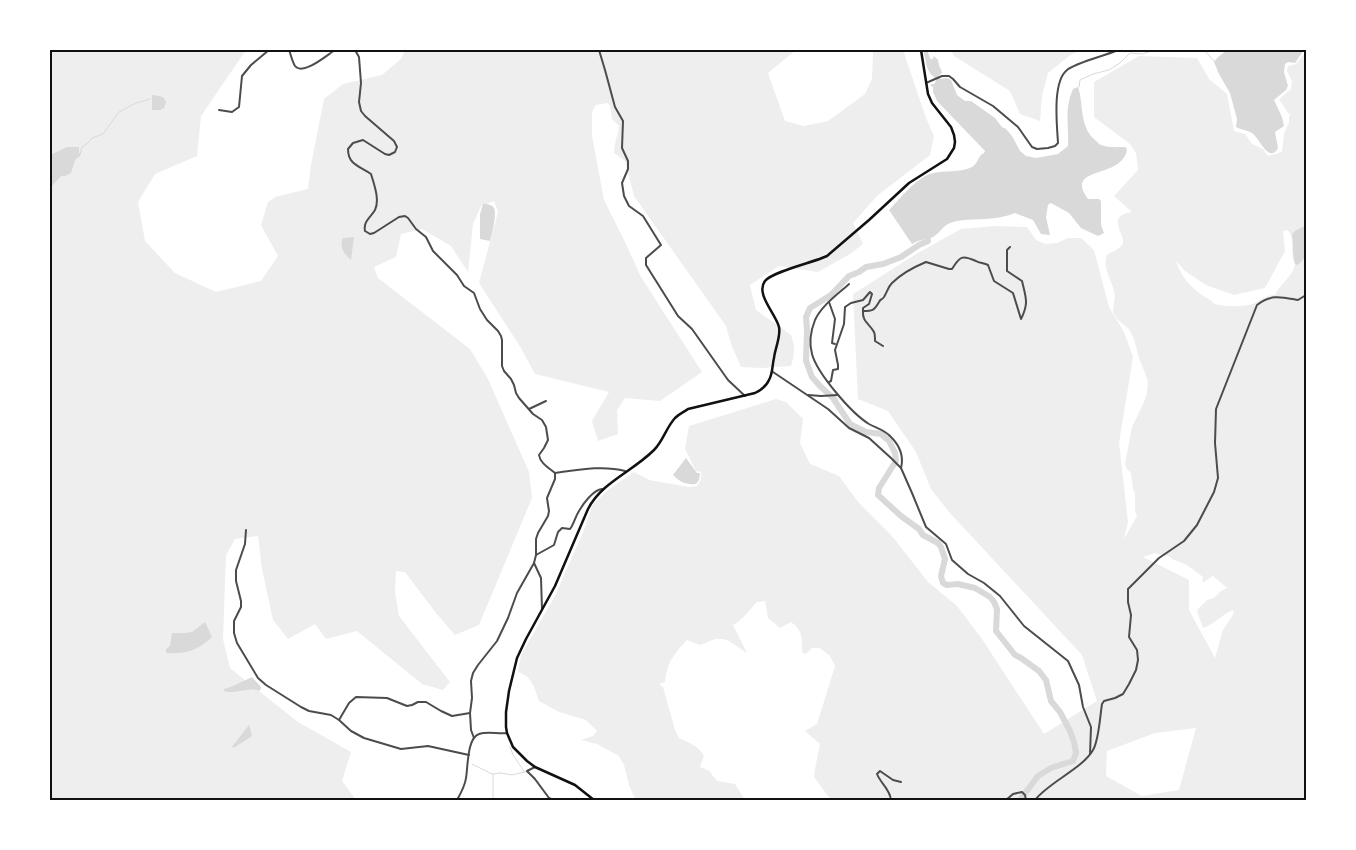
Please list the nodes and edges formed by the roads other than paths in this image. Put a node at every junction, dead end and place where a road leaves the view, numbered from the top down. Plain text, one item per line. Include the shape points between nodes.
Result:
1 (269, 50) edge
2 (289, 50) edge
3 (335, 50) edge
4 (355, 50) edge
5 (599, 50) edge
6 (921, 50) edge
7 (1118, 50) edge
8 (926, 83) junction
9 (219, 110) dead end
10 (1010, 248) dead end
11 (848, 284) dead end
12 (1306, 295) edge
13 (829, 302) junction
14 (863, 311) junction
15 (836, 345) junction
16 (883, 346) dead end
17 (772, 372) junction
18 (829, 382) junction
19 (807, 395) junction
20 (837, 395) junction
21 (745, 396) junction
22 (546, 401) dead end
23 (529, 409) junction
24 (901, 468) junction
25 (626, 472) junction
26 (555, 473) junction
27 (602, 489) junction
28 (246, 530) dead end
29 (536, 555) junction
30 (534, 563) junction
31 (542, 611) junction
32 (470, 713) junction
33 (339, 720) junction
34 (507, 733) junction
35 (474, 738) junction
36 (1090, 754) junction
37 (469, 755) junction
38 (535, 767) junction
39 (901, 782) dead end
40 (458, 800) edge
41 (553, 800) edge
42 (594, 800) edge
43 (891, 800) edge
44 (1006, 800) edge
45 (1026, 800) edge
46 (1035, 800) edge

1 - 9 street via 242,76 239,107 232,112
2 - 3 street via 294,65 302,69
4 - 23 street via 359,57 361,111 397,147 390,155 385,154 363,140 353,143 348,149 351,161 371,174 377,200 375,210 364,224 364,231 374,233 399,217 408,218 433,251 474,293 480,309 502,340 504,371
5 - 21 street via 614,107 623,121 622,148 628,161 622,183 624,196 630,206 643,216 660,243 646,258 646,265 678,316 692,329 728,380
6 - 8 main road
7 - 8 street via 1070,68 1063,74 1056,103 1058,143 1048,148 1032,147 1018,127 993,106 965,91 949,76
8 - 17 main road via 932,103 954,135 951,154 909,184 826,256 765,280 762,295 779,330
10 - 14 street via 1007,250 1007,270 1022,281 1026,300 1021,319 1013,293 994,281 988,265 964,257 949,270 923,263 889,285 877,307
11 - 13 street
12 - 36 street via 1298,300 1271,297 1257,305 1216,409 1218,478 1214,492 1197,525 1184,541 1154,563 1128,589 1129,637 1137,650 1136,670 1123,694 1102,704 1096,742
13 - 15 street via 835,319 832,343
13 - 18 street via 815,320 811,338 815,363
14 - 15 street via 872,292 865,299 845,307 844,324
14 - 16 street via 862,316 873,330 875,341
15 - 18 street via 838,369 833,370
17 - 19 street
17 - 21 main road via 764,388
18 - 20 street
19 - 20 street
19 - 24 street via 849,428 876,444
20 - 24 street via 868,424 892,438 901,454
21 - 25 main road via 688,409 680,414 654,450
22 - 23 street
23 - 26 street via 546,427 548,440 539,459
24 - 36 street via 923,522 946,544 952,560 1000,596 1024,626 1068,661 1091,727
25 - 26 street via 592,469
25 - 27 main road
26 - 29 street via 548,498 548,516 536,539
27 - 29 street via 578,511 573,526 562,528 554,545
27 - 31 main road via 588,509
28 - 33 street via 236,570 241,601 233,625 237,643 266,685 301,708 326,713
29 - 30 street
30 - 31 street via 542,578
30 - 32 street via 517,593 497,641 473,673
31 - 34 main road via 517,658 506,712
32 - 33 street via 452,716 426,702 407,706 387,698 356,697
32 - 35 street
33 - 37 street via 356,735 387,745 401,748 428,746
34 - 35 street via 484,733
34 - 38 main road via 517,752
35 - 37 street
36 - 46 street
37 - 40 street via 466,778
38 - 41 street via 527,772
38 - 42 main road via 575,785
39 - 43 street via 880,771 878,774
44 - 45 street via 1022,792

